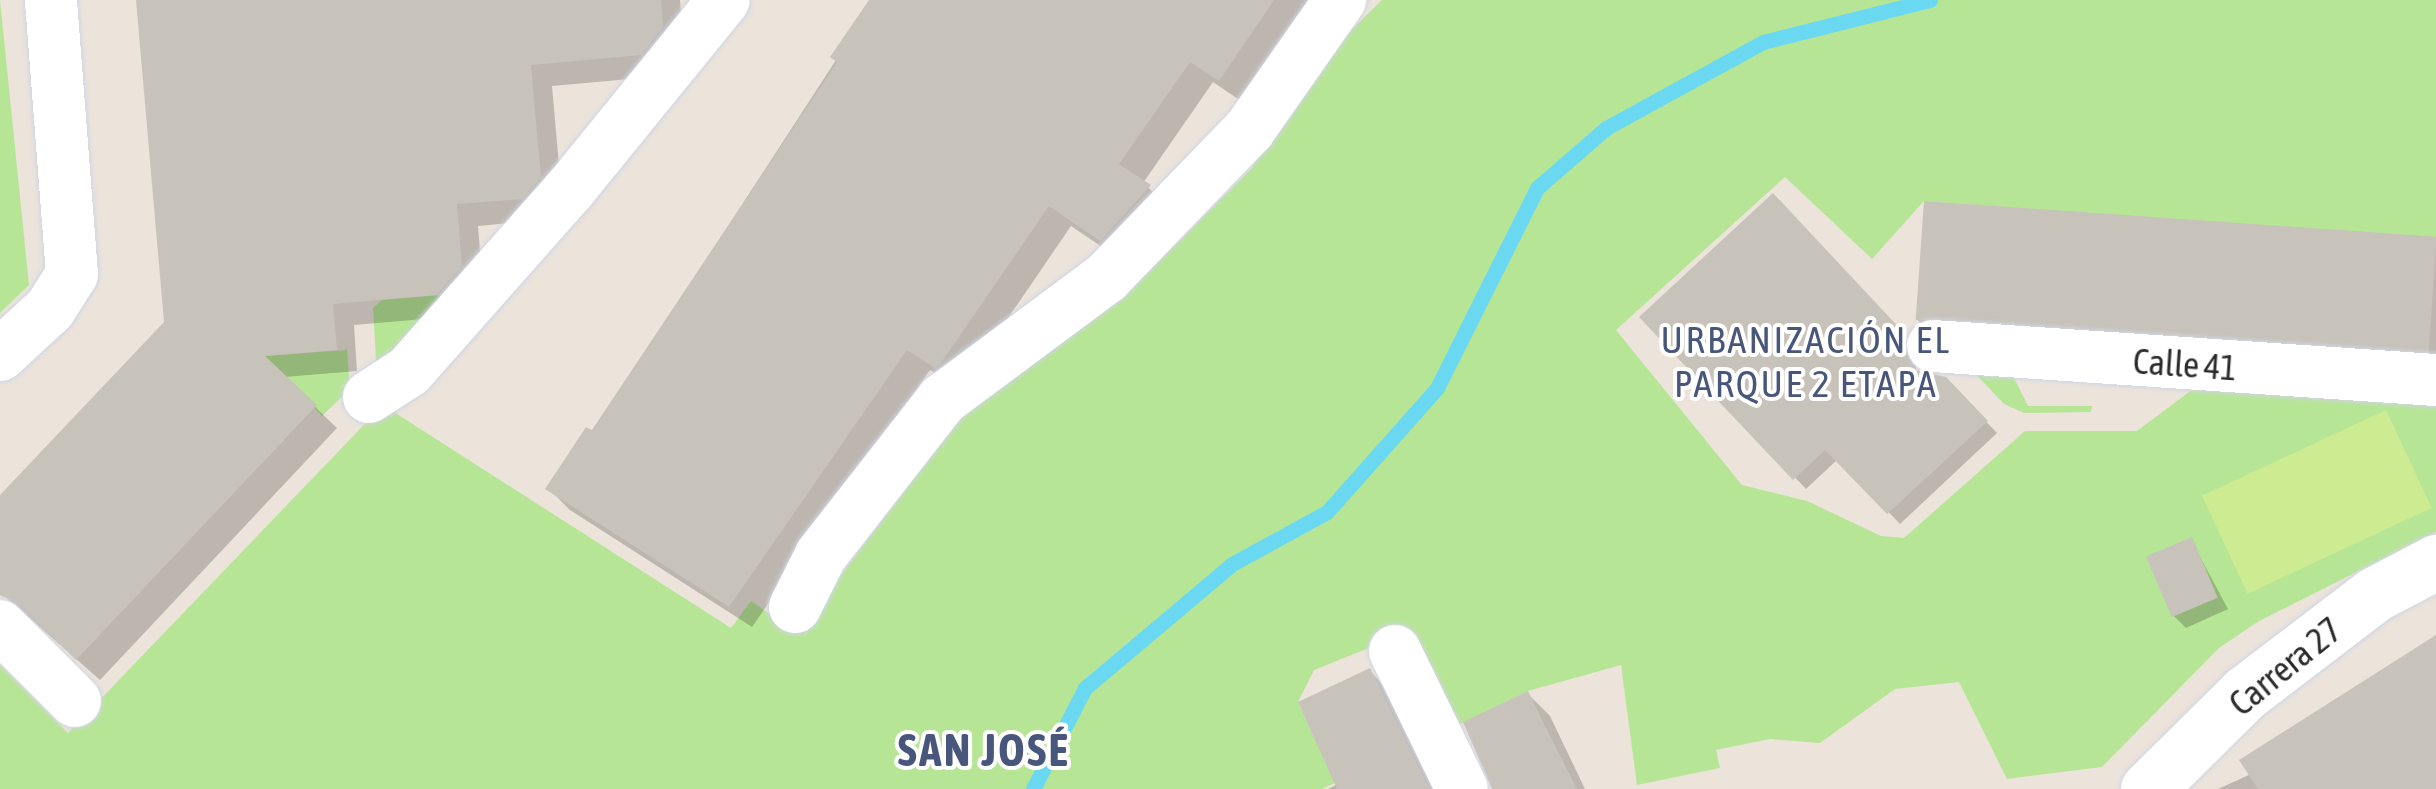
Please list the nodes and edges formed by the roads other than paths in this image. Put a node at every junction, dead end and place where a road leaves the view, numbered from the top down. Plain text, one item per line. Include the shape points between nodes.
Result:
1 (51, 0) edge
2 (724, 0) edge
3 (1340, 0) edge
4 (1933, 346) dead end
5 (0, 355) edge
6 (2436, 380) edge
7 (369, 397) dead end
8 (2436, 562) edge
9 (795, 607) dead end
10 (0, 626) edge
11 (1395, 650) dead end
12 (75, 701) dead end
13 (1462, 789) edge
14 (2148, 789) edge

1 - 5 street via 72,274 50,309
2 - 7 street via 571,188 408,370
3 - 9 street via 1249,130 1106,278 943,400 821,555
4 - 6 street, Calle 41
8 - 14 street, Carrera 27 via 2375,594 2244,693
10 - 12 street
11 - 13 street

